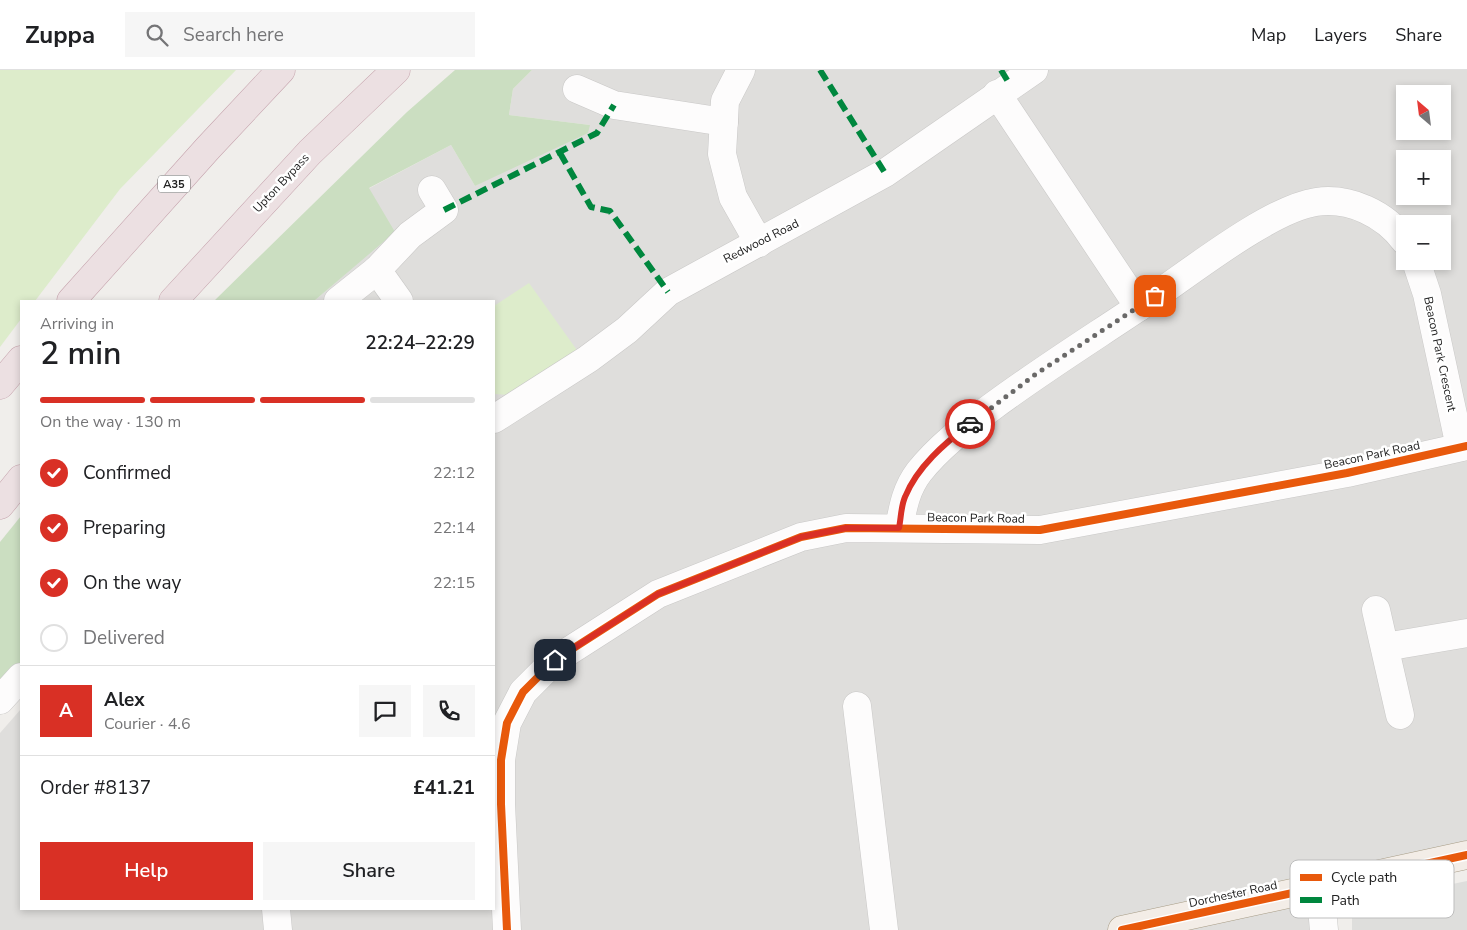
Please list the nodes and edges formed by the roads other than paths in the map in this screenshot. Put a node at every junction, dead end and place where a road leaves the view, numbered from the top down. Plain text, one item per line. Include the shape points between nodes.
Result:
1 (281, 70) edge
2 (396, 70) edge
3 (409, 70) edge
4 (741, 70) edge
5 (1034, 70) edge
6 (577, 88) dead end
7 (997, 94) junction
8 (724, 122) junction
9 (310, 152) junction
10 (432, 190) dead end
11 (1396, 231) edge
12 (760, 243) junction
13 (377, 270) junction
14 (1419, 270) edge
15 (72, 300) edge
16 (175, 300) edge
17 (339, 300) edge
18 (398, 300) edge
19 (1140, 307) junction
20 (20, 361) edge
21 (0, 385) edge
22 (495, 418) edge
23 (1463, 447) edge
24 (20, 480) edge
25 (0, 505) edge
26 (899, 528) junction
27 (1376, 610) dead end
28 (1467, 633) edge
29 (1385, 647) junction
30 (20, 678) edge
31 (0, 700) edge
32 (857, 706) dead end
33 (1400, 715) dead end
34 (1467, 855) edge
35 (1444, 860) edge
36 (1290, 894) edge
37 (276, 910) edge
38 (278, 930) edge
39 (507, 930) edge
40 (884, 930) edge
41 (1122, 930) edge

1 - 15 highway, A35
2 - 9 highway, Upton Bypass
3 - 9 highway
4 - 8 street via 725,101
5 - 7 street, Redwood Road
6 - 8 street via 614,105
7 - 12 street, Redwood Road via 885,173
7 - 19 street
8 - 12 street via 722,154 733,197
9 - 16 highway, Upton Bypass
10 - 13 street via 444,210 410,235
11 - 19 street via 1386,220 1340,201 1295,207 1248,233
12 - 22 street, Redwood Road via 668,292 619,336
13 - 17 street
13 - 18 street
14 - 23 street, Beacon Park Crescent
19 - 26 street via 1036,374 939,450 918,473 904,498
20 - 21 highway
23 - 26 street, Beacon Park Road via 1347,473 1040,530
24 - 25 highway
26 - 39 street, Beacon Park Road via 846,528 801,537 658,594 555,660 524,692 507,723 501,760
27 - 29 street
28 - 29 street
29 - 33 street
30 - 31 street
32 - 40 street
34 - 35 main road, Dorchester Road
36 - 41 main road, Dorchester Road
37 - 38 street

